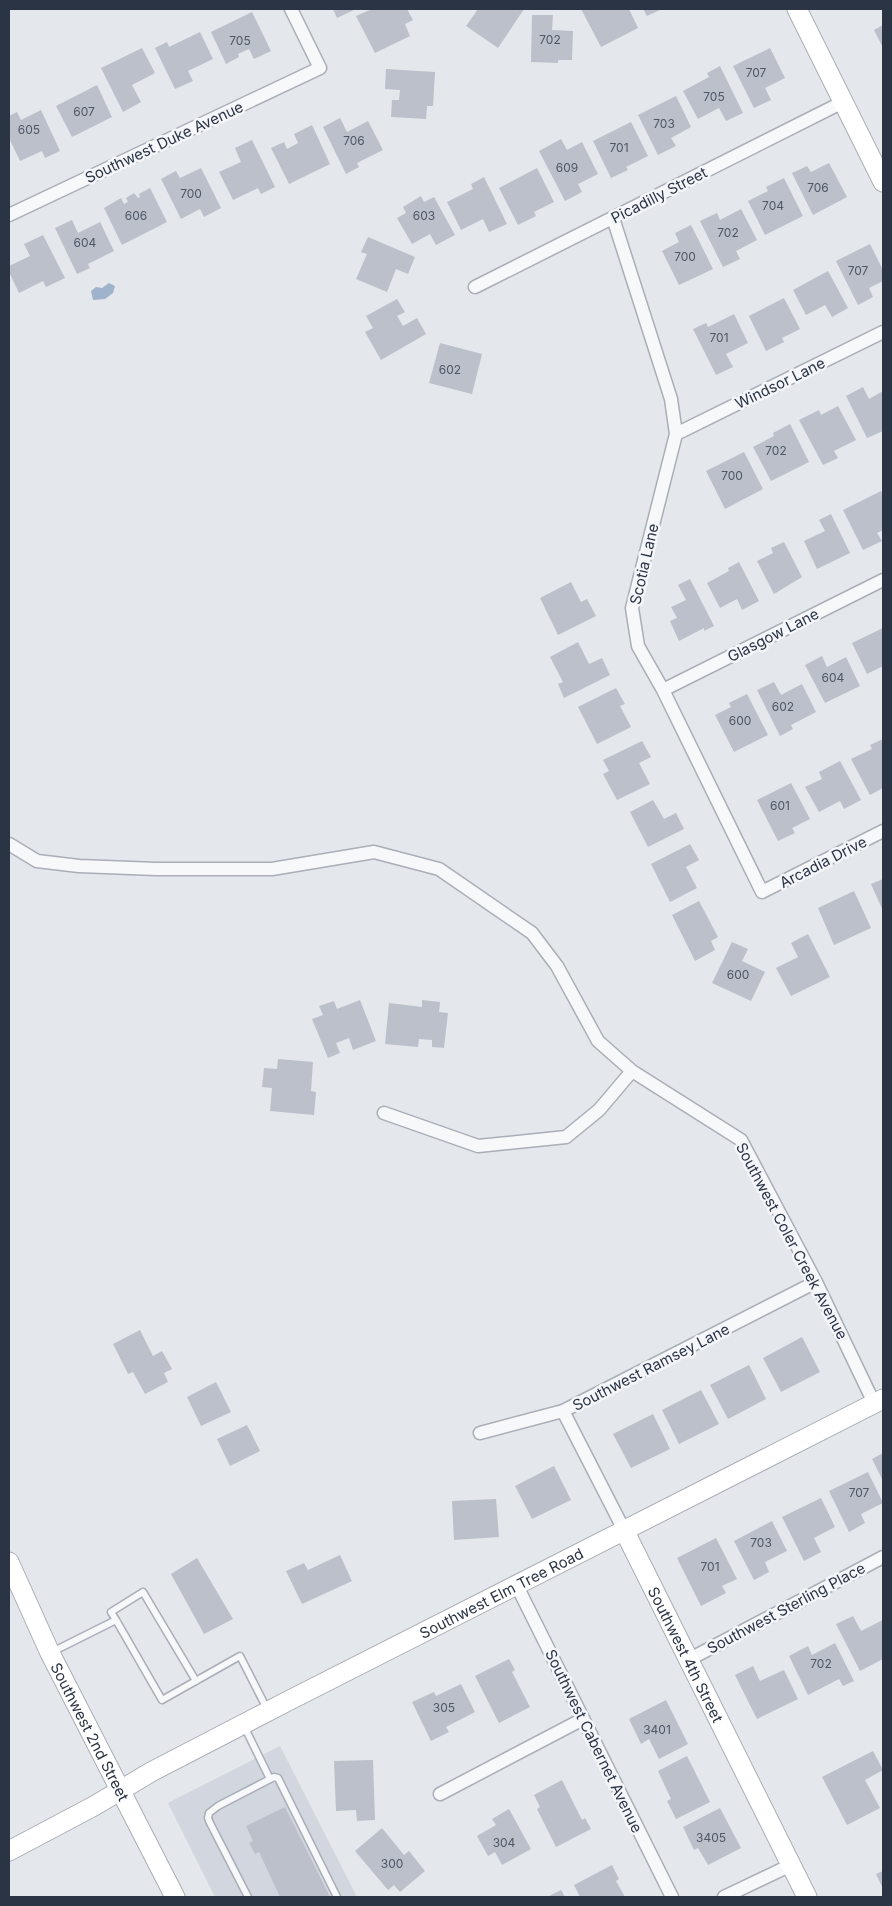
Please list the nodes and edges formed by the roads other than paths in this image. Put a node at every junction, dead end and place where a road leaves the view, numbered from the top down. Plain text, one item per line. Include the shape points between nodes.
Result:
1 (291, 9) edge
2 (797, 9) edge
3 (843, 102) junction
4 (883, 182) edge
5 (9, 215) edge
6 (613, 218) junction
7 (475, 287) dead end
8 (883, 332) edge
9 (676, 434) junction
10 (883, 580) edge
11 (663, 690) junction
12 (883, 831) edge
13 (9, 844) edge
14 (762, 892) joint
15 (632, 1071) junction
16 (384, 1113) dead end
17 (816, 1282) junction
18 (879, 1401) edge
19 (563, 1412) junction
20 (480, 1433) dead end
21 (624, 1530) junction
22 (883, 1557) edge
23 (9, 1562) edge
24 (516, 1584) junction
25 (116, 1620) junction
26 (50, 1653) junction
27 (688, 1660) junction
28 (196, 1681) junction
29 (268, 1712) junction
30 (583, 1719) junction
31 (244, 1725) junction
32 (270, 1779) junction
33 (121, 1790) junction
34 (440, 1794) dead end
35 (9, 1851) edge
36 (791, 1865) junction
37 (175, 1897) edge
38 (248, 1897) edge
39 (337, 1897) edge
40 (672, 1897) edge
41 (724, 1897) edge
42 (807, 1897) edge

1 - 5 street, Southwest Duke Avenue via 320,68
2 - 3 street
3 - 4 street
3 - 6 street, Picadilly Street
6 - 7 street, Picadilly Street
6 - 9 street, Scotia Lane via 671,399
8 - 9 street, Windsor Lane
9 - 11 street, Scotia Lane via 632,608 638,646
10 - 11 street, Glasgow Lane
11 - 14 street, Scotia Lane
12 - 14 street, Arcadia Drive
13 - 15 street, Southwest Coler Creek Avenue via 37,861 79,866 272,869 374,852 439,869 532,933 557,966 598,1042
15 - 16 street via 599,1110 566,1137 478,1146
15 - 17 street, Southwest Coler Creek Avenue via 742,1140
17 - 18 street, Southwest Coler Creek Avenue
17 - 19 street, Southwest Ramsey Lane
18 - 21 street, Southwest Elm Tree Road
19 - 20 street, Southwest Ramsey Lane
19 - 21 street, Southwest 4th Street
21 - 24 street, Southwest Elm Tree Road
21 - 27 street, Southwest 4th Street
22 - 27 street, Southwest Sterling Place
23 - 26 street, Southwest 2nd Street
24 - 29 street, Southwest Elm Tree Road
24 - 30 street, Southwest Cabernet Avenue
25 - 26 lane
25 - 28 lane via 162,1700
25 - 28 lane via 111,1612 143,1592
26 - 33 street, Southwest 2nd Street
27 - 36 street, Southwest 4th Street
28 - 29 lane via 240,1656
29 - 31 street, Southwest Elm Tree Road
30 - 34 street
30 - 40 street, Southwest Cabernet Avenue
31 - 32 lane
31 - 33 street, Southwest Elm Tree Road
32 - 38 lane via 213,1809 208,1818
32 - 39 lane via 278,1778
33 - 35 street, Southwest Elm Tree Road
33 - 37 street, Southwest 2nd Street
36 - 41 street
36 - 42 street, Southwest 4th Street

